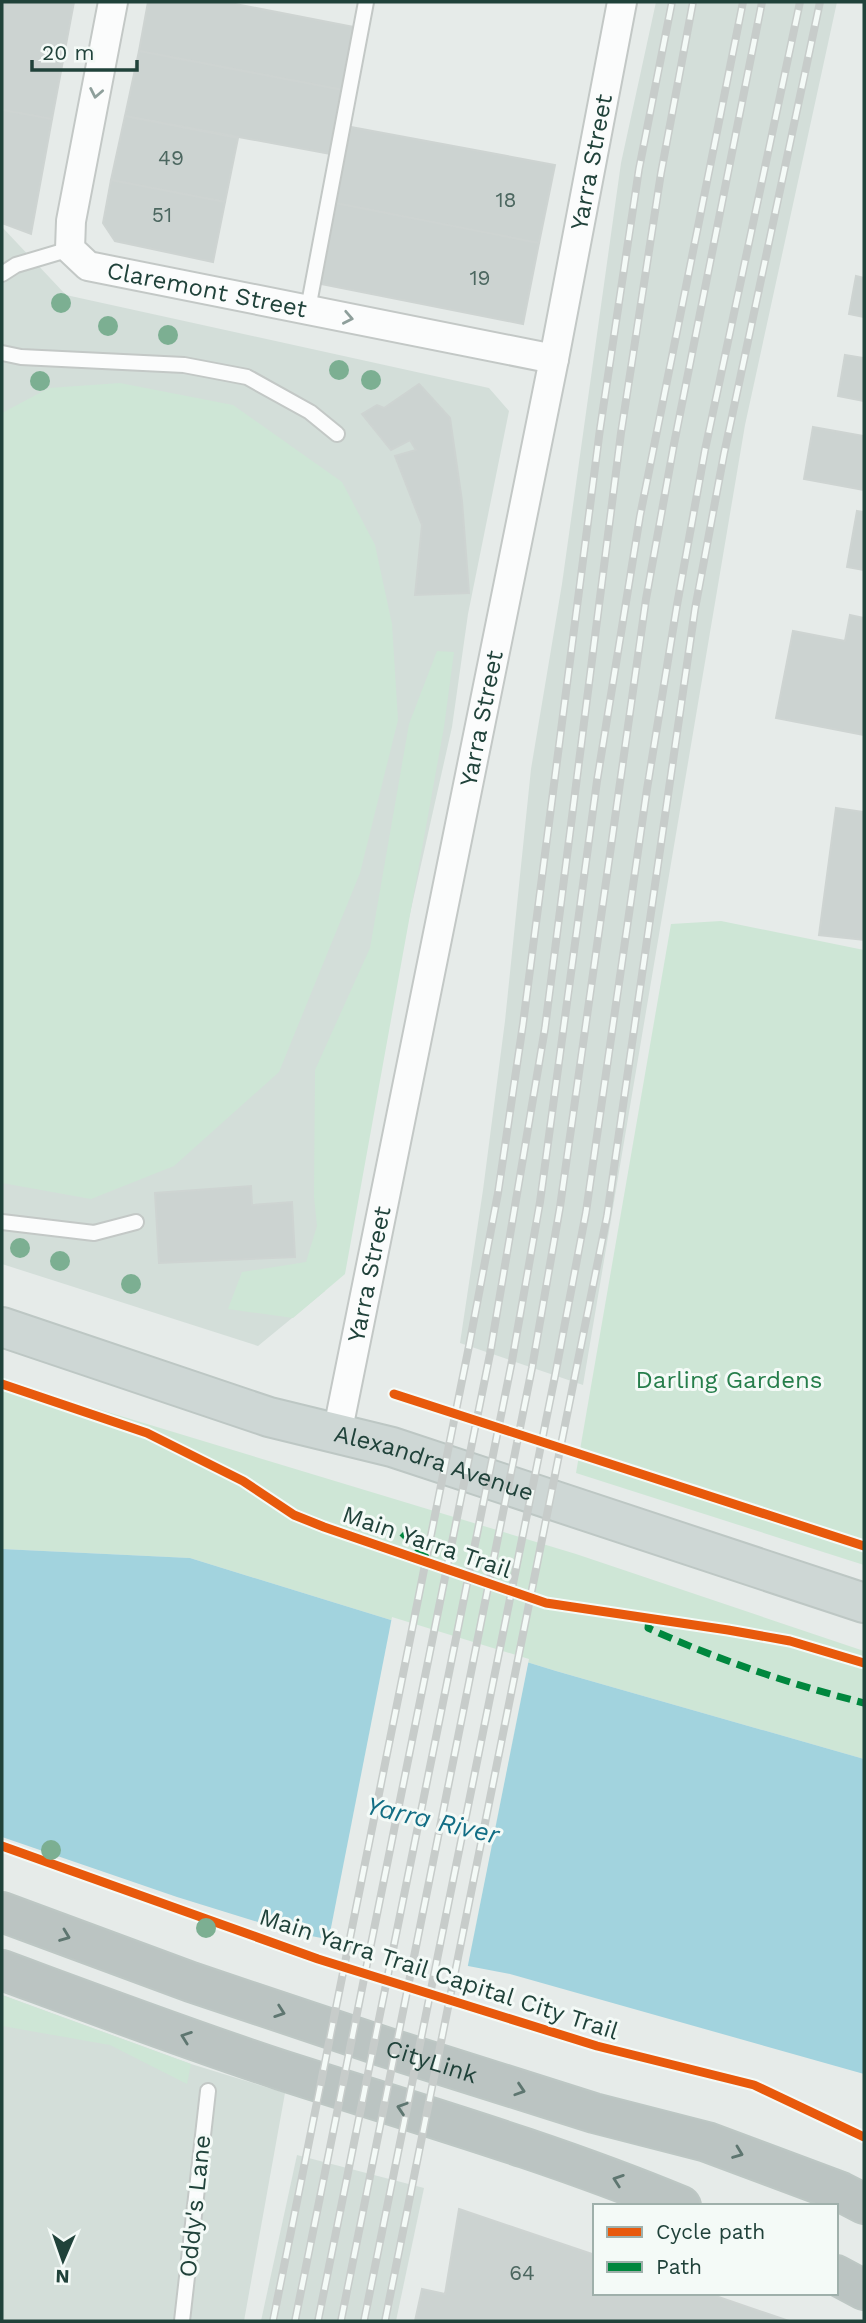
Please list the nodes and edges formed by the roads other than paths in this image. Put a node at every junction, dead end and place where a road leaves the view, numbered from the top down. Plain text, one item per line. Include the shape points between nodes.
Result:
1 (113, 2) edge
2 (366, 2) edge
3 (622, 2) edge
4 (70, 249) junction
5 (2, 274) edge
6 (308, 309) junction
7 (2, 353) edge
8 (554, 359) junction
9 (337, 434) dead end
10 (2, 1222) edge
11 (136, 1222) dead end
12 (2, 1327) edge
13 (337, 1434) junction
14 (864, 1603) edge
15 (2, 1912) edge
16 (2, 1970) edge
17 (208, 2091) dead end
18 (676, 2204) edge
19 (864, 2204) edge
20 (838, 2276) edge
21 (864, 2290) edge
22 (182, 2321) edge

1 -> 4 street via 71,221
2 - 6 lane
3 - 8 street, Yarra Street
4 - 5 lane via 16,265
4 - 6 street, Claremont Street via 88,266
6 -> 8 street, Claremont Street
7 - 9 lane via 184,365 247,377 310,411
8 - 13 street, Yarra Street
10 - 11 lane via 94,1233
12 - 13 main road, Alexandra Avenue via 269,1417
13 - 14 main road, Alexandra Avenue via 392,1447
15 -> 19 highway, CityLink via 385,2048 594,2113 707,2142
18 -> 16 highway via 541,2153 192,2040
17 - 22 lane, Oddy's Lane
20 - 21 highway

